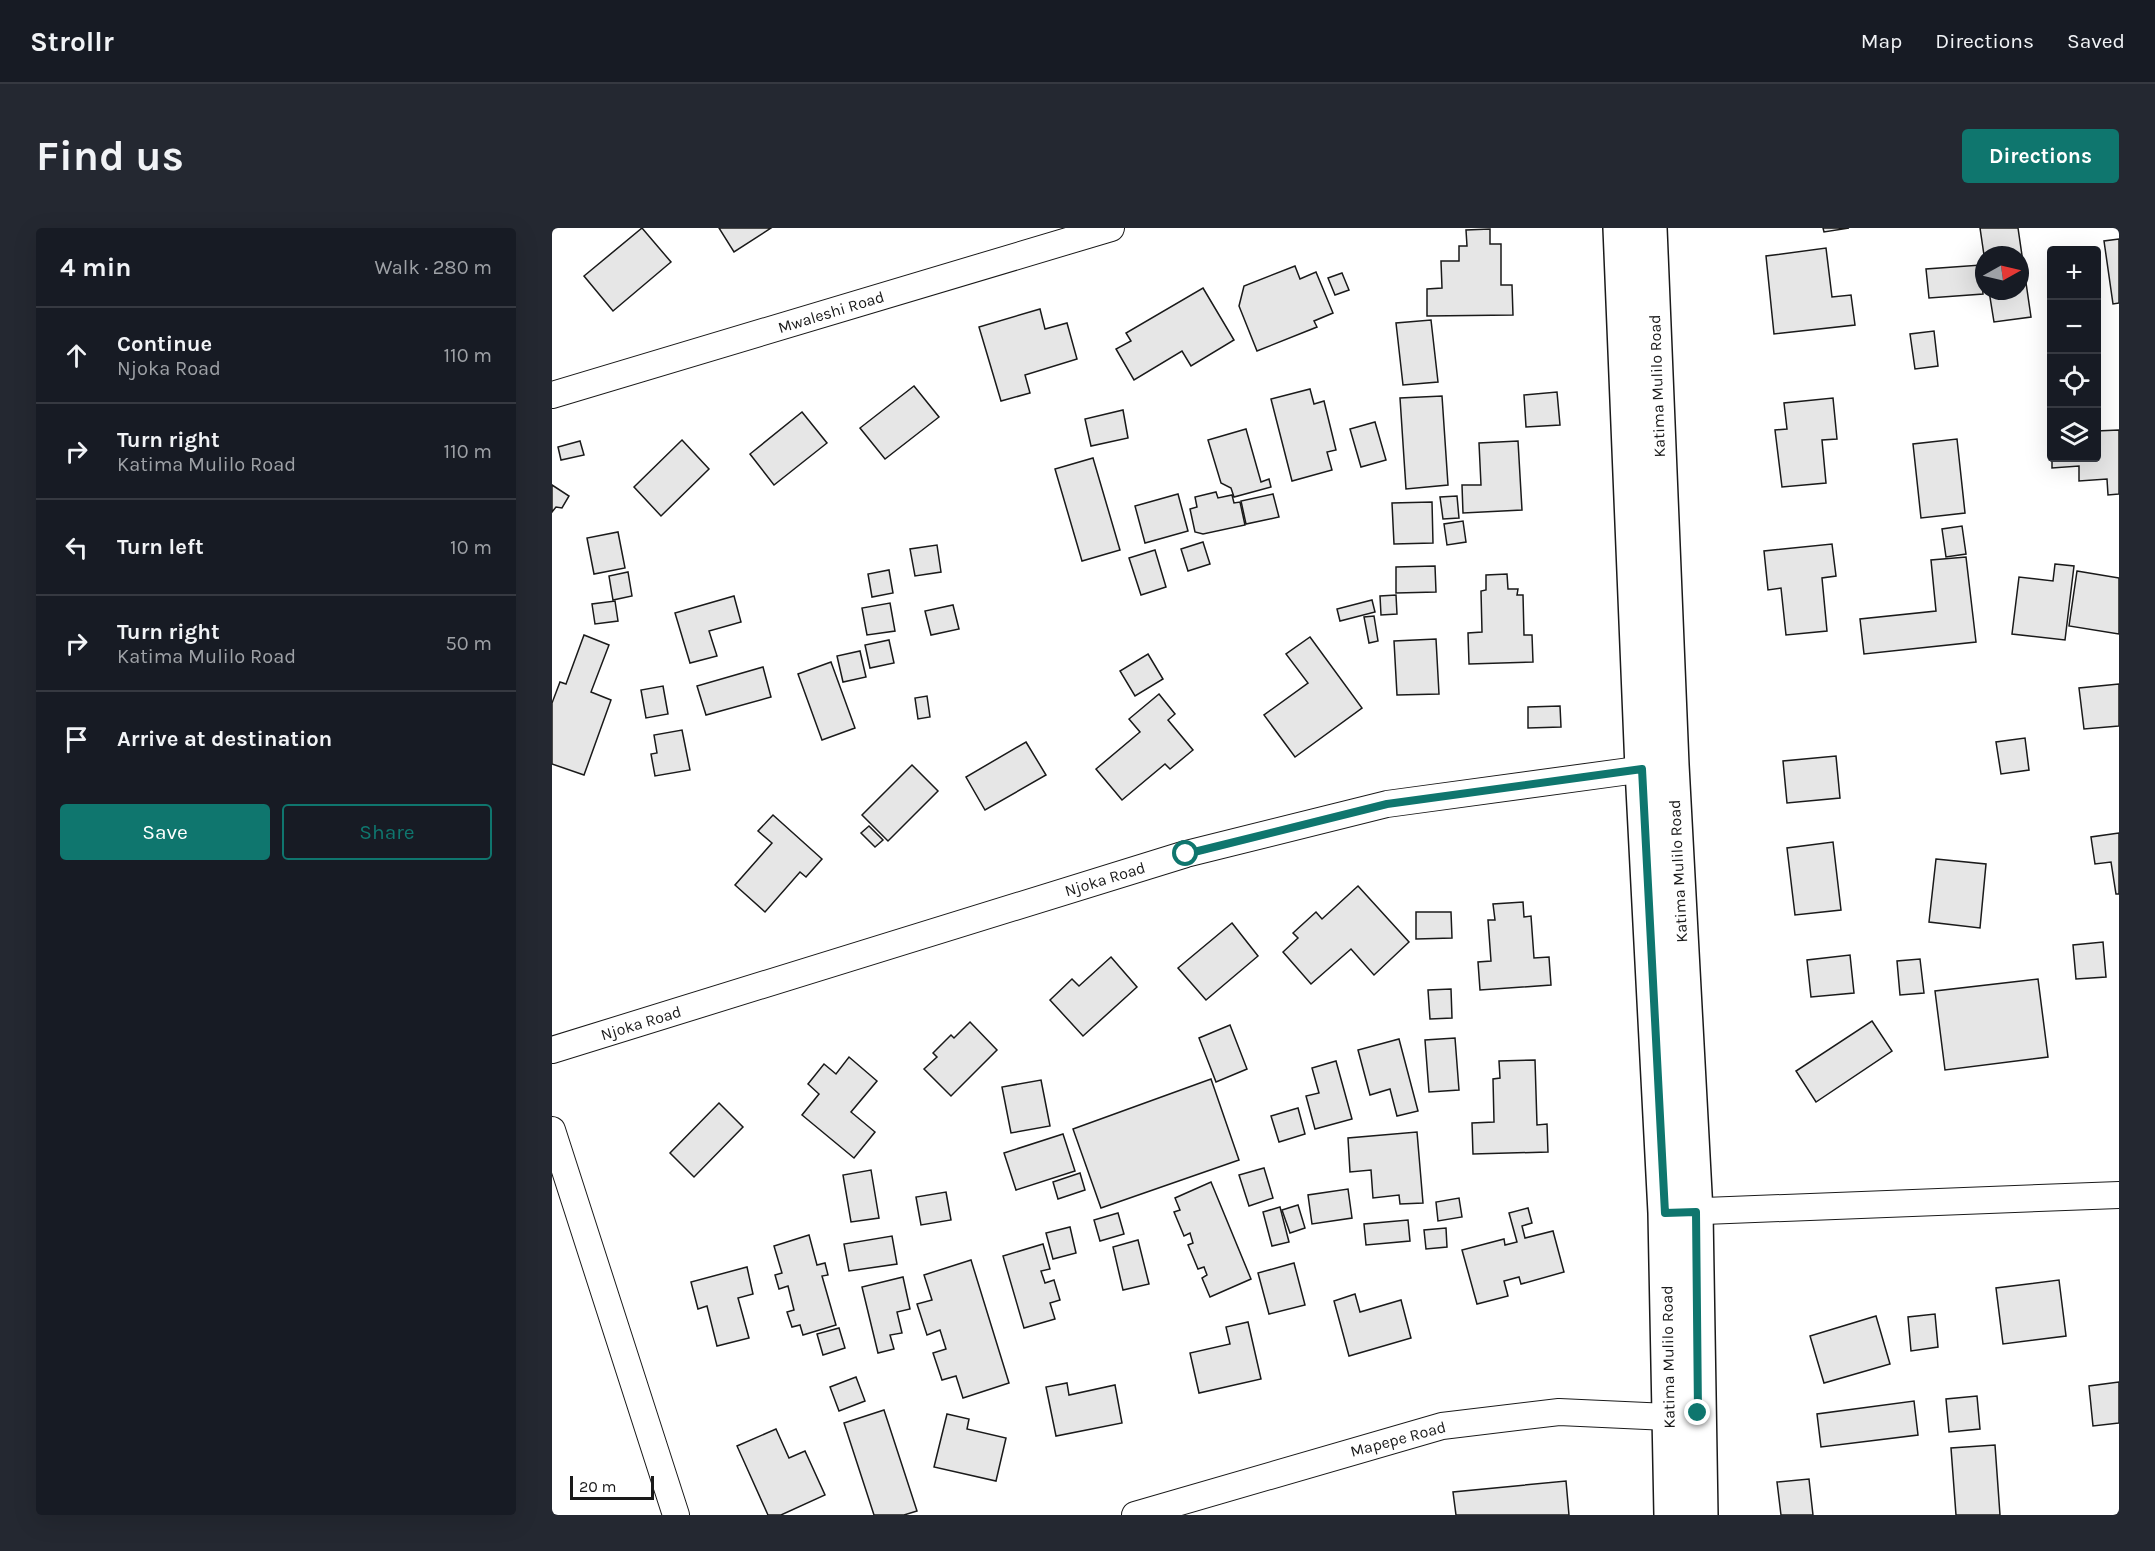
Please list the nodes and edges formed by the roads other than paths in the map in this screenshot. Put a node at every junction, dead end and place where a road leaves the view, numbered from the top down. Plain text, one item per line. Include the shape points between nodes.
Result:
1 (1111, 228) edge
2 (1620, 228) edge
3 (1650, 228) edge
4 (552, 395) edge
5 (1657, 767) junction
6 (552, 1050) edge
7 (552, 1130) edge
8 (2119, 1195) edge
9 (1680, 1212) junction
10 (1668, 1418) junction
11 (676, 1515) edge
12 (1135, 1515) edge
13 (1671, 1515) edge
14 (1701, 1515) edge

1 - 4 street, Mwaleshi Road
2 - 5 main road, Katima Mulilo Road
3 - 5 main road, Katima Mulilo Road
5 - 6 street, Njoka Road via 1387,804 1186,854
5 - 9 main road, Katima Mulilo Road
7 - 11 street
8 - 9 street
9 - 10 main road, Katima Mulilo Road
9 - 14 main road, Katima Mulilo Road
10 - 12 street, Mapepe Road via 1559,1412 1442,1425
10 - 13 main road, Katima Mulilo Road

